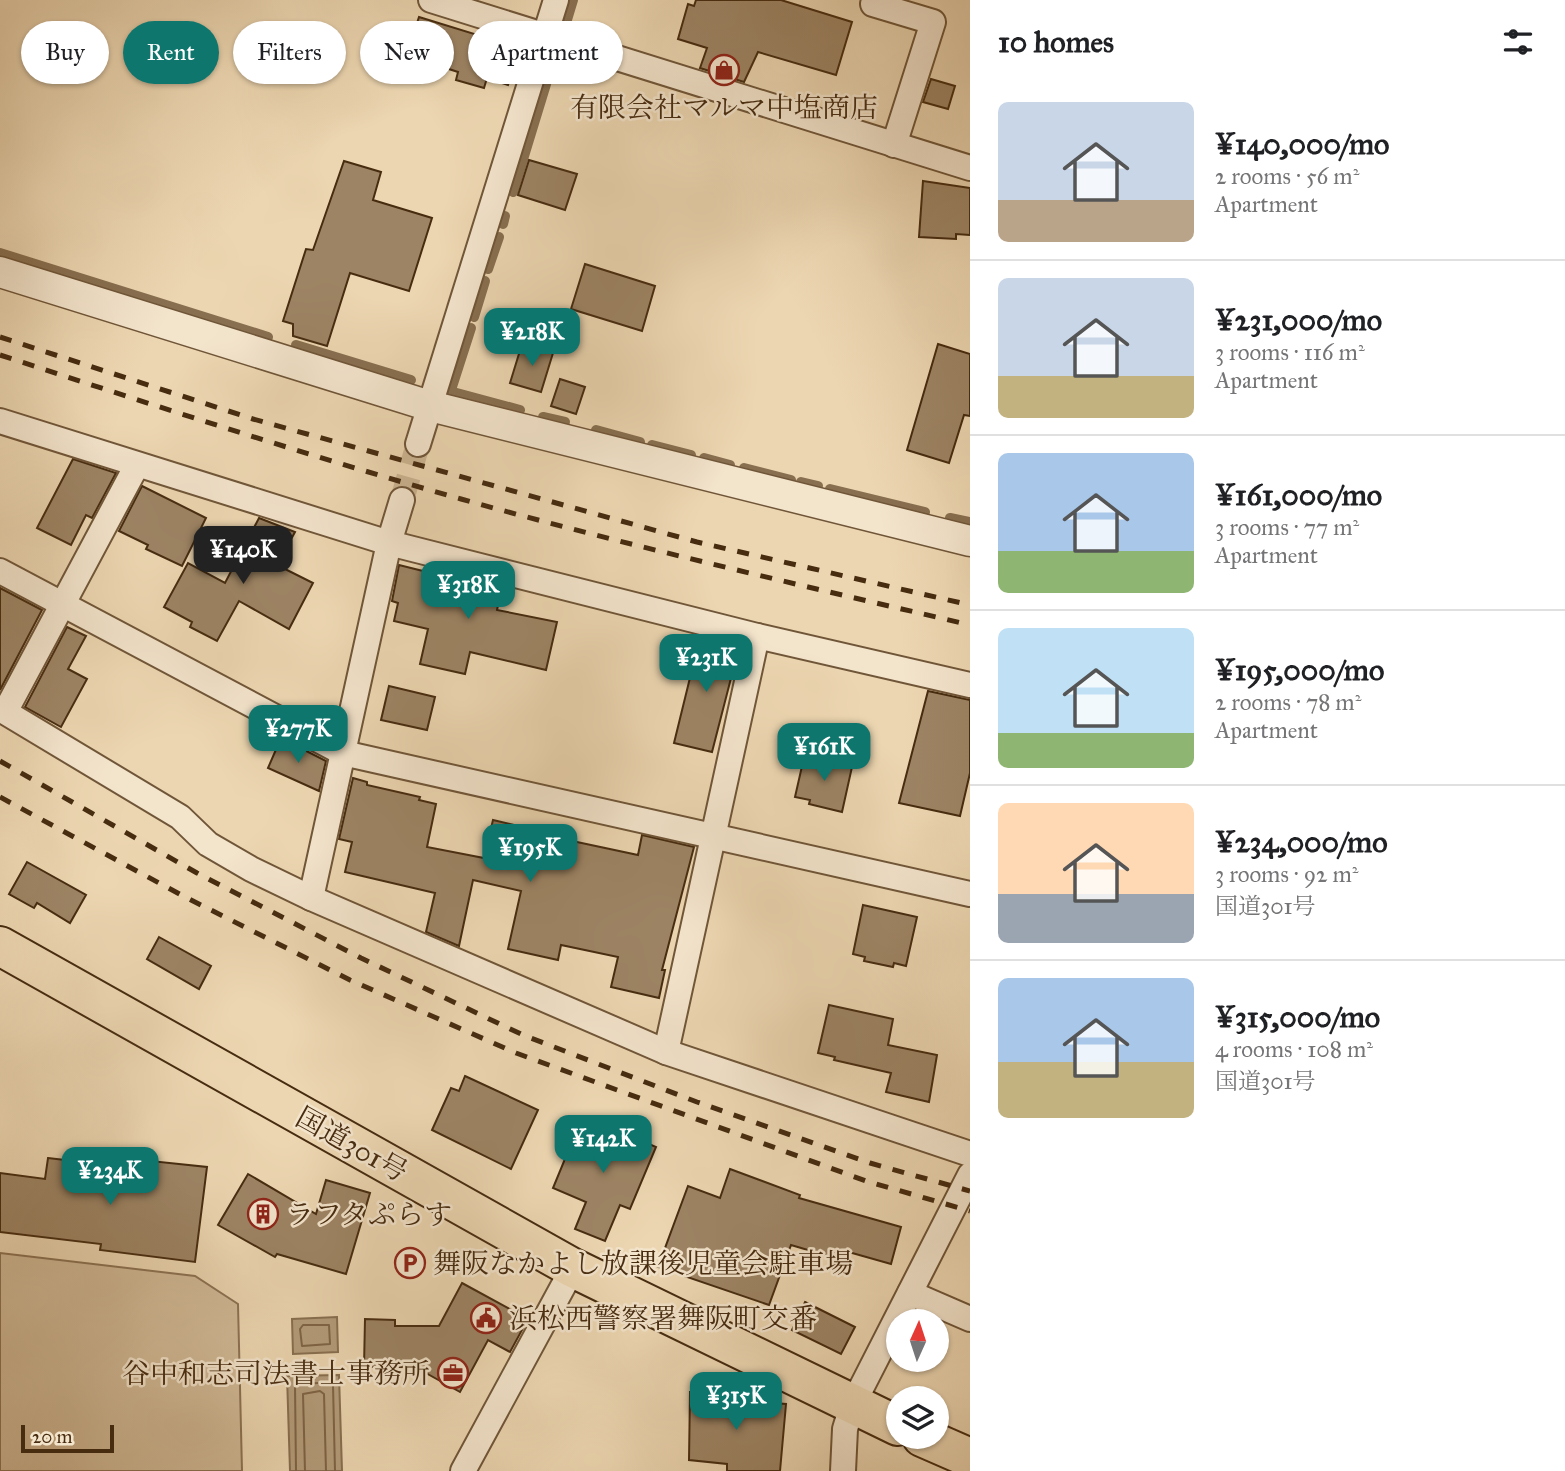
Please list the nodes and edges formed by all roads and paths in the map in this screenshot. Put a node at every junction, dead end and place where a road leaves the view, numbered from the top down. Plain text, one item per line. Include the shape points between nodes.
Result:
1 (431, 0) edge
2 (555, 0) edge
3 (873, 4) dead end
4 (497, 21) edge
5 (549, 21) edge
6 (623, 61) edge
7 (529, 84) edge
8 (894, 145) junction
9 (970, 168) edge
10 (0, 272) edge
11 (430, 406) junction
12 (0, 421) edge
13 (418, 444) tunnel mouth
14 (136, 465) junction
15 (402, 500) tunnel mouth
16 (970, 541) edge
17 (389, 543) junction
18 (0, 571) edge
19 (63, 603) junction
20 (757, 636) junction
21 (970, 685) edge
22 (344, 752) junction
23 (713, 835) junction
24 (970, 894) edge
25 (311, 898) junction
26 (0, 946) edge
27 (666, 1052) junction
28 (970, 1154) edge
29 (970, 1175) edge
30 (573, 1268) junction
31 (910, 1293) junction
32 (970, 1319) edge
33 (852, 1406) junction
34 (886, 1421) edge
35 (949, 1449) edge
36 (970, 1458) edge
37 (463, 1471) edge
38 (843, 1471) edge

1 - 4 street
2 - 5 street
3 - 8 street via 933,22
6 - 8 street
7 - 11 street
8 - 9 street
10 - 11 street
11 - 13 street
11 - 16 street
12 - 14 street
14 - 17 street
14 - 19 street
15 - 17 street
17 - 20 street
17 - 22 street
18 - 19 street
19 - 22 street
19 - 25 street via 5,712 180,817 208,844
20 - 21 street
20 - 23 street
22 - 23 street
22 - 25 street
23 - 24 street
23 - 27 street
25 - 27 street
26 - 30 highway, 国道301号
27 - 28 street
29 - 31 street
30 - 33 highway, 国道301号
30 - 37 street
31 - 32 street
31 - 33 street
33 - 34 highway, 国道301号
33 - 38 street via 845,1429
35 - 36 highway

